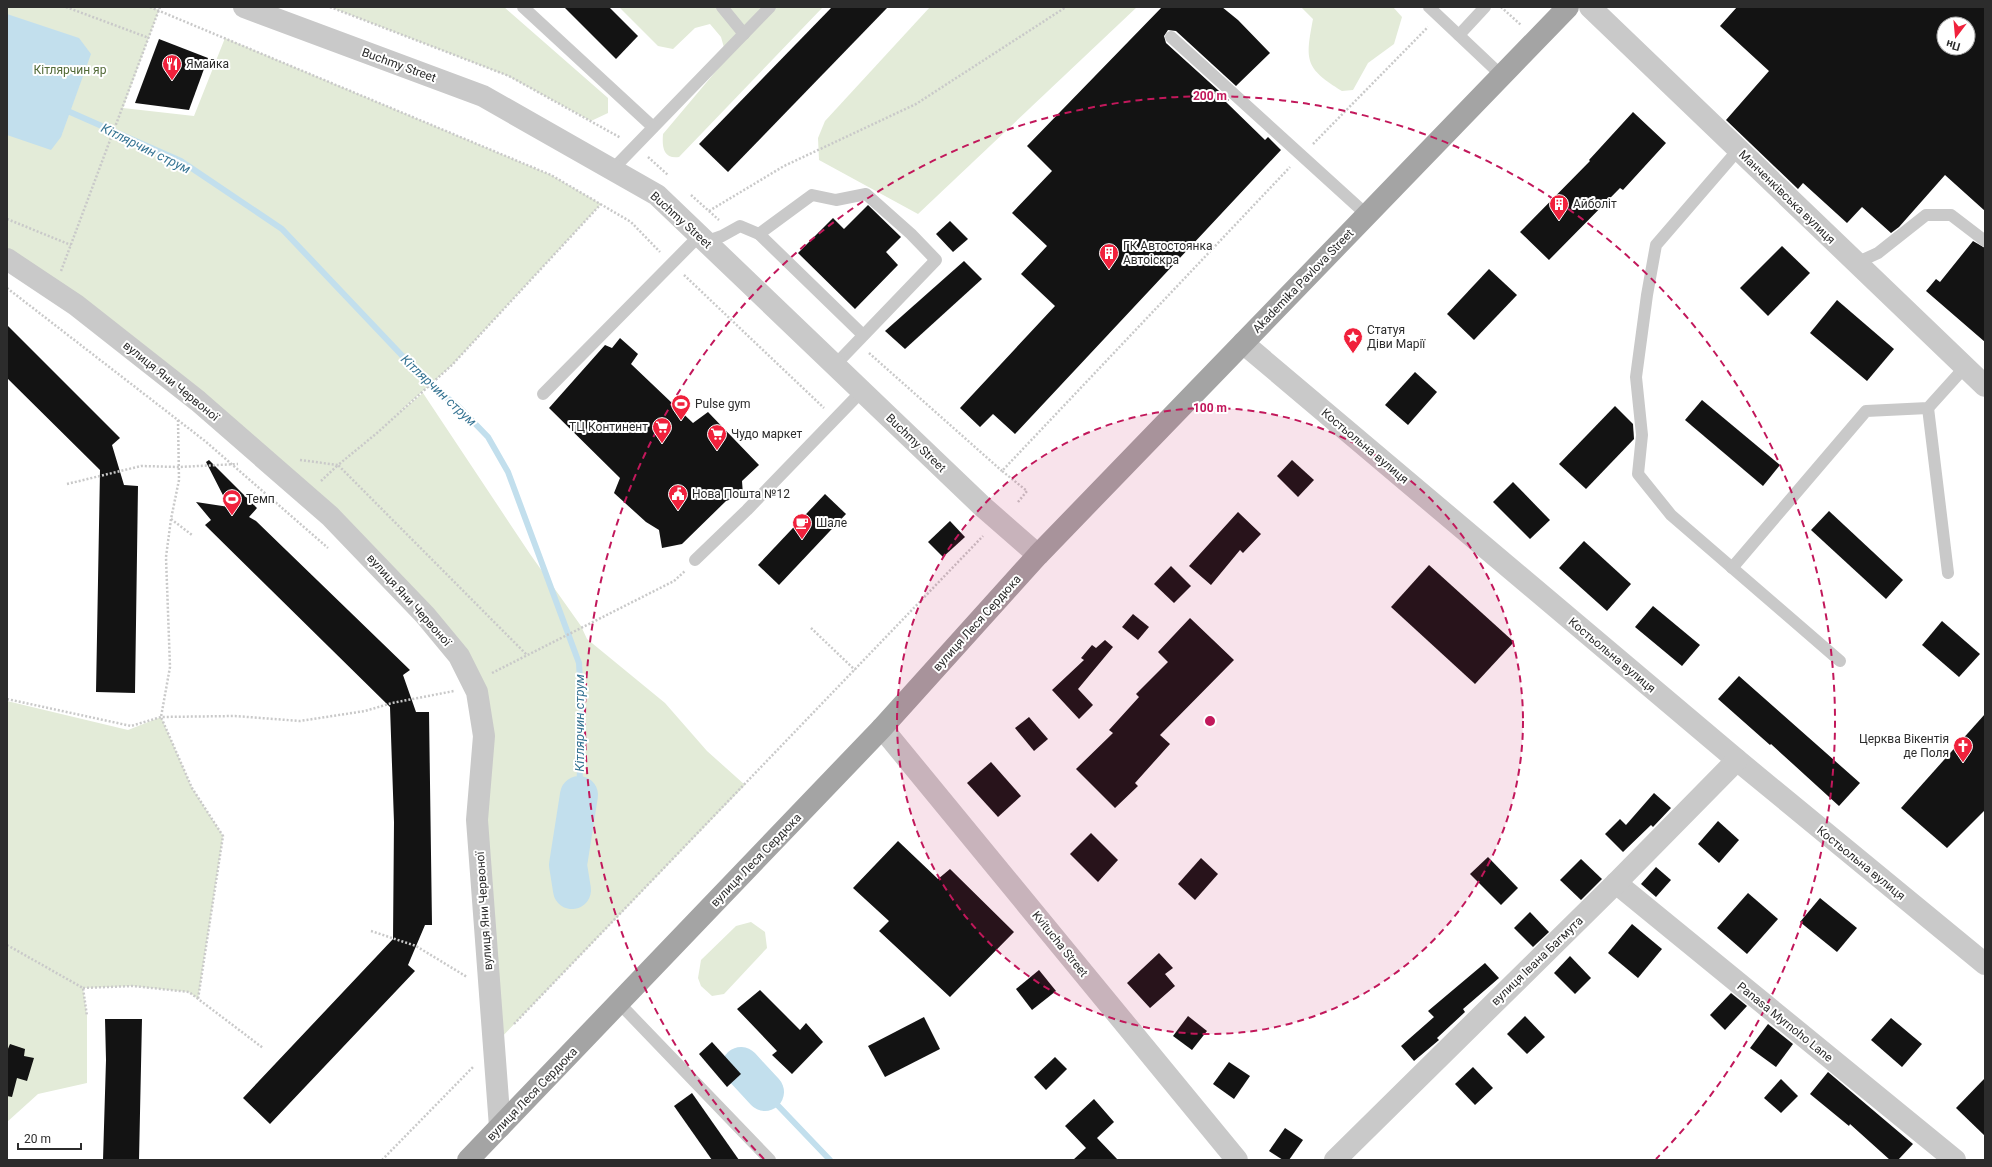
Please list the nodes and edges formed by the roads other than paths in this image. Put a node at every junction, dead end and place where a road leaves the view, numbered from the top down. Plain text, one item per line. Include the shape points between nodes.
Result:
1 (244, 7) edge
2 (523, 7) edge
3 (722, 7) edge
4 (770, 7) edge
5 (1428, 7) edge
6 (1485, 7) edge
7 (1568, 7) edge
8 (1590, 7) edge
9 (744, 34) junction
10 (1459, 35) junction
11 (1171, 37) dead end
12 (1501, 75) junction
13 (653, 127) junction
14 (1738, 150) junction
15 (612, 170) junction
16 (1367, 215) junction
17 (697, 234) junction
18 (759, 234) junction
19 (1985, 241) edge
20 (7, 259) edge
21 (1856, 263) junction
22 (864, 335) junction
23 (1243, 343) junction
24 (835, 365) junction
25 (1965, 367) junction
26 (1985, 386) edge
27 (862, 391) junction
28 (543, 394) dead end
29 (1928, 408) junction
30 (1038, 555) junction
31 (696, 560) road end
32 (1732, 568) junction
33 (1948, 573) dead end
34 (1840, 661) dead end
35 (882, 728) junction
36 (1737, 760) junction
37 (1616, 884) junction
38 (1985, 964) edge
39 (619, 1003) junction
40 (500, 1127) junction
41 (468, 1160) edge
42 (770, 1160) edge
43 (1237, 1160) edge
44 (1335, 1160) edge
45 (1954, 1160) edge

1 - 15 street, Buchmy Street via 483,96
2 - 13 lane
3 - 9 lane
4 - 9 lane
5 - 10 lane
6 - 10 lane
7 - 12 main road, Akademika Pavlova Street
8 - 14 street, Манченківська вулиця
9 - 13 lane
10 - 12 lane
11 - 16 lane
12 - 16 main road, Akademika Pavlova Street
13 - 15 lane
14 - 21 street, Манченківська вулиця
14 - 32 lane via 1656,245 1636,377 1642,435 1638,474 1671,515
15 - 17 street, Buchmy Street via 657,195
16 - 23 main road, Akademika Pavlova Street
17 - 18 lane via 722,236 740,226
17 - 24 street, Buchmy Street
17 - 28 lane via 672,263
18 - 22 lane
18 - 22 lane via 812,195 836,200 866,194 911,234 936,260
19 - 21 lane via 1951,215 1926,214 1878,253
20 - 40 street, вулиця Яни Червоної via 76,305 198,401 330,516 425,615 459,656 477,692 484,736 477,820
21 - 25 street, Манченківська вулиця
22 - 24 lane
23 - 30 main road, Akademika Pavlova Street
23 - 36 street, Костьольна вулиця
24 - 27 street, Buchmy Street
25 - 26 street, Манченківська вулиця
25 - 29 lane
27 - 30 street, Buchmy Street via 982,506
27 - 31 lane
29 - 32 lane via 1866,411
29 - 33 lane
30 - 35 main road, вулиця Леся Сердюка
32 - 34 lane
35 - 39 main road, вулиця Леся Сердюка
35 - 43 street, Kvitucha Street
36 - 37 street, вулиця Івана Багмута
36 - 38 street, Костьольна вулиця
37 - 44 street, вулиця Івана Багмута
37 - 45 street, Panasa Myrnoho Lane
39 - 40 main road, вулиця Леся Сердюка
39 - 42 lane
40 - 41 main road, вулиця Леся Сердюка

